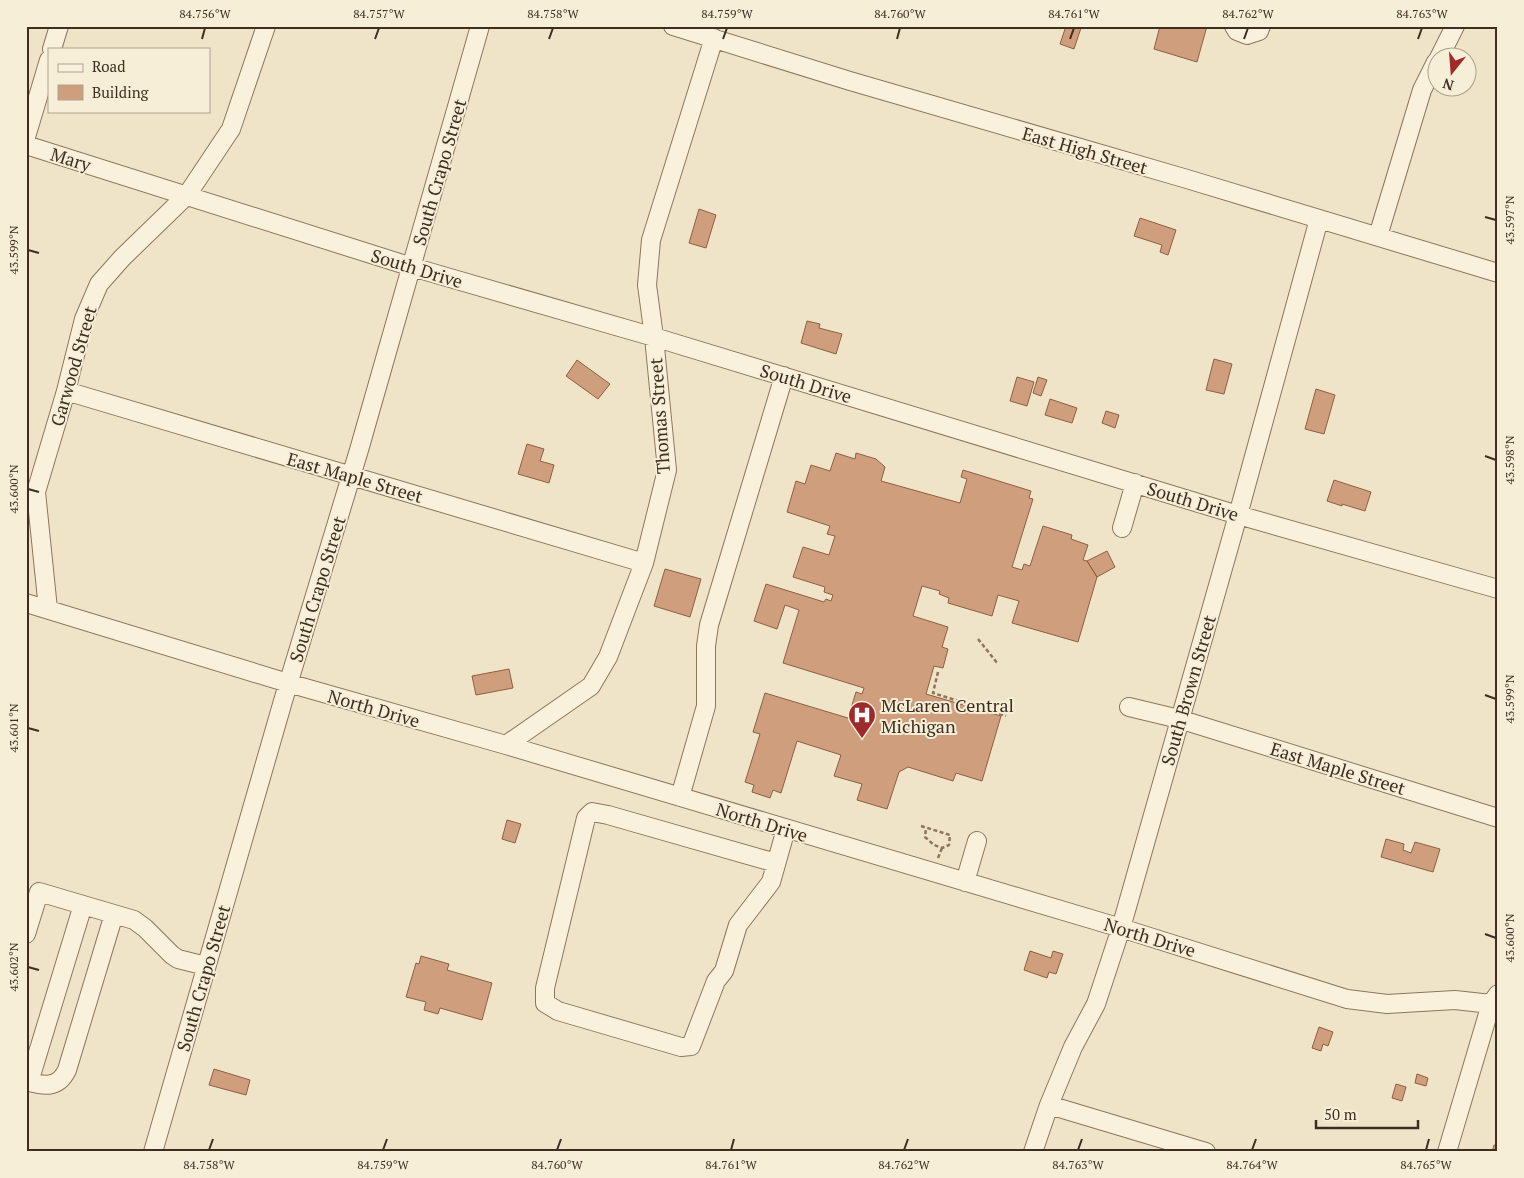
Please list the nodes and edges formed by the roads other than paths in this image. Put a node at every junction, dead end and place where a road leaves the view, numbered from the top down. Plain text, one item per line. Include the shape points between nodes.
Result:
1 (59, 26) edge
2 (266, 26) edge
3 (480, 26) edge
4 (673, 26) edge
5 (1234, 26) edge
6 (1261, 26) edge
7 (1455, 26) edge
8 (714, 38) junction
9 (52, 48) edge
10 (1444, 48) edge
11 (48, 63) edge
12 (1426, 82) edge
13 (27, 130) edge
14 (26, 145) edge
15 (115, 173) joint
16 (188, 195) junction
17 (1318, 219) junction
18 (1378, 236) junction
19 (412, 267) junction
20 (1498, 273) edge
21 (654, 337) junction
22 (784, 376) junction
23 (66, 391) junction
24 (352, 476) junction
25 (1135, 484) junction
26 (1238, 515) junction
27 (1122, 528) dead end
28 (644, 563) junction
29 (1498, 589) edge
30 (26, 603) edge
31 (48, 609) junction
32 (288, 683) junction
33 (1129, 707) dead end
34 (1179, 719) junction
35 (506, 745) junction
36 (680, 797) junction
37 (1498, 818) edge
38 (786, 829) junction
39 (977, 841) dead end
40 (776, 863) junction
41 (965, 882) junction
42 (32, 890) edge
43 (83, 904) junction
44 (114, 914) junction
45 (1121, 928) junction
46 (26, 934) edge
47 (206, 966) junction
48 (1494, 999) edge
49 (28, 1082) edge
50 (1049, 1106) junction
51 (1198, 1149) edge
52 (153, 1152) edge
53 (1033, 1152) edge
54 (1448, 1152) edge

1 - 9 street
2 - 16 street, Garwood Street via 231,129
3 - 19 street, South Crapo Street
4 - 8 street, East High Street
5 - 6 street via 1236,31 1247,35 1259,31
7 - 10 street
8 - 17 street, East High Street
8 - 21 street, Thomas Street via 651,240 647,285
11 - 13 street
12 - 18 street
14 - 15 street, Mary
15 - 16 street, South Drive
16 - 19 street, South Drive
16 - 23 street, Garwood Street via 99,284 84,319
17 - 18 street, East High Street
17 - 26 street, South Brown Street
18 - 20 street, East High Street
19 - 21 street, South Drive
19 - 24 street, South Crapo Street
21 - 22 street, South Drive
21 - 28 street, Thomas Street via 666,470
22 - 25 street, South Drive
22 - 36 street via 709,625 706,706
23 - 24 street, East Maple Street
23 - 31 street, Garwood Street via 36,492
24 - 28 street, East Maple Street
24 - 32 street, South Crapo Street
25 - 26 street, South Drive
25 - 27 street
26 - 29 street, South Drive
26 - 34 street, South Brown Street
28 - 35 street, Thomas Street via 608,657 591,686
30 - 31 street, North Drive
31 - 32 street, North Drive
32 - 35 street, North Drive
32 - 47 street, South Crapo Street
33 - 34 street, East Maple Street
34 - 37 street, East Maple Street
34 - 45 street, South Brown Street
35 - 36 street, North Drive
36 - 38 street, North Drive
38 - 40 street
38 - 41 street, North Drive
39 - 41 street
40 - 40 street via 771,882 738,925 724,971 716,981 691,1046 662,1042 558,1011 545,1003 545,988 572,873 586,818 592,812
41 - 45 street, North Drive
42 - 43 street
42 - 46 street
43 - 44 street
43 - 49 street
44 - 47 street via 134,920 172,955
44 - 49 street via 63,1078 48,1085
45 - 48 street, North Drive via 1347,999 1386,1004
45 - 50 street, South Brown Street via 1096,1004 1073,1047
47 - 52 street, South Crapo Street
48 - 54 street
50 - 51 street
50 - 53 street, South Brown Street

